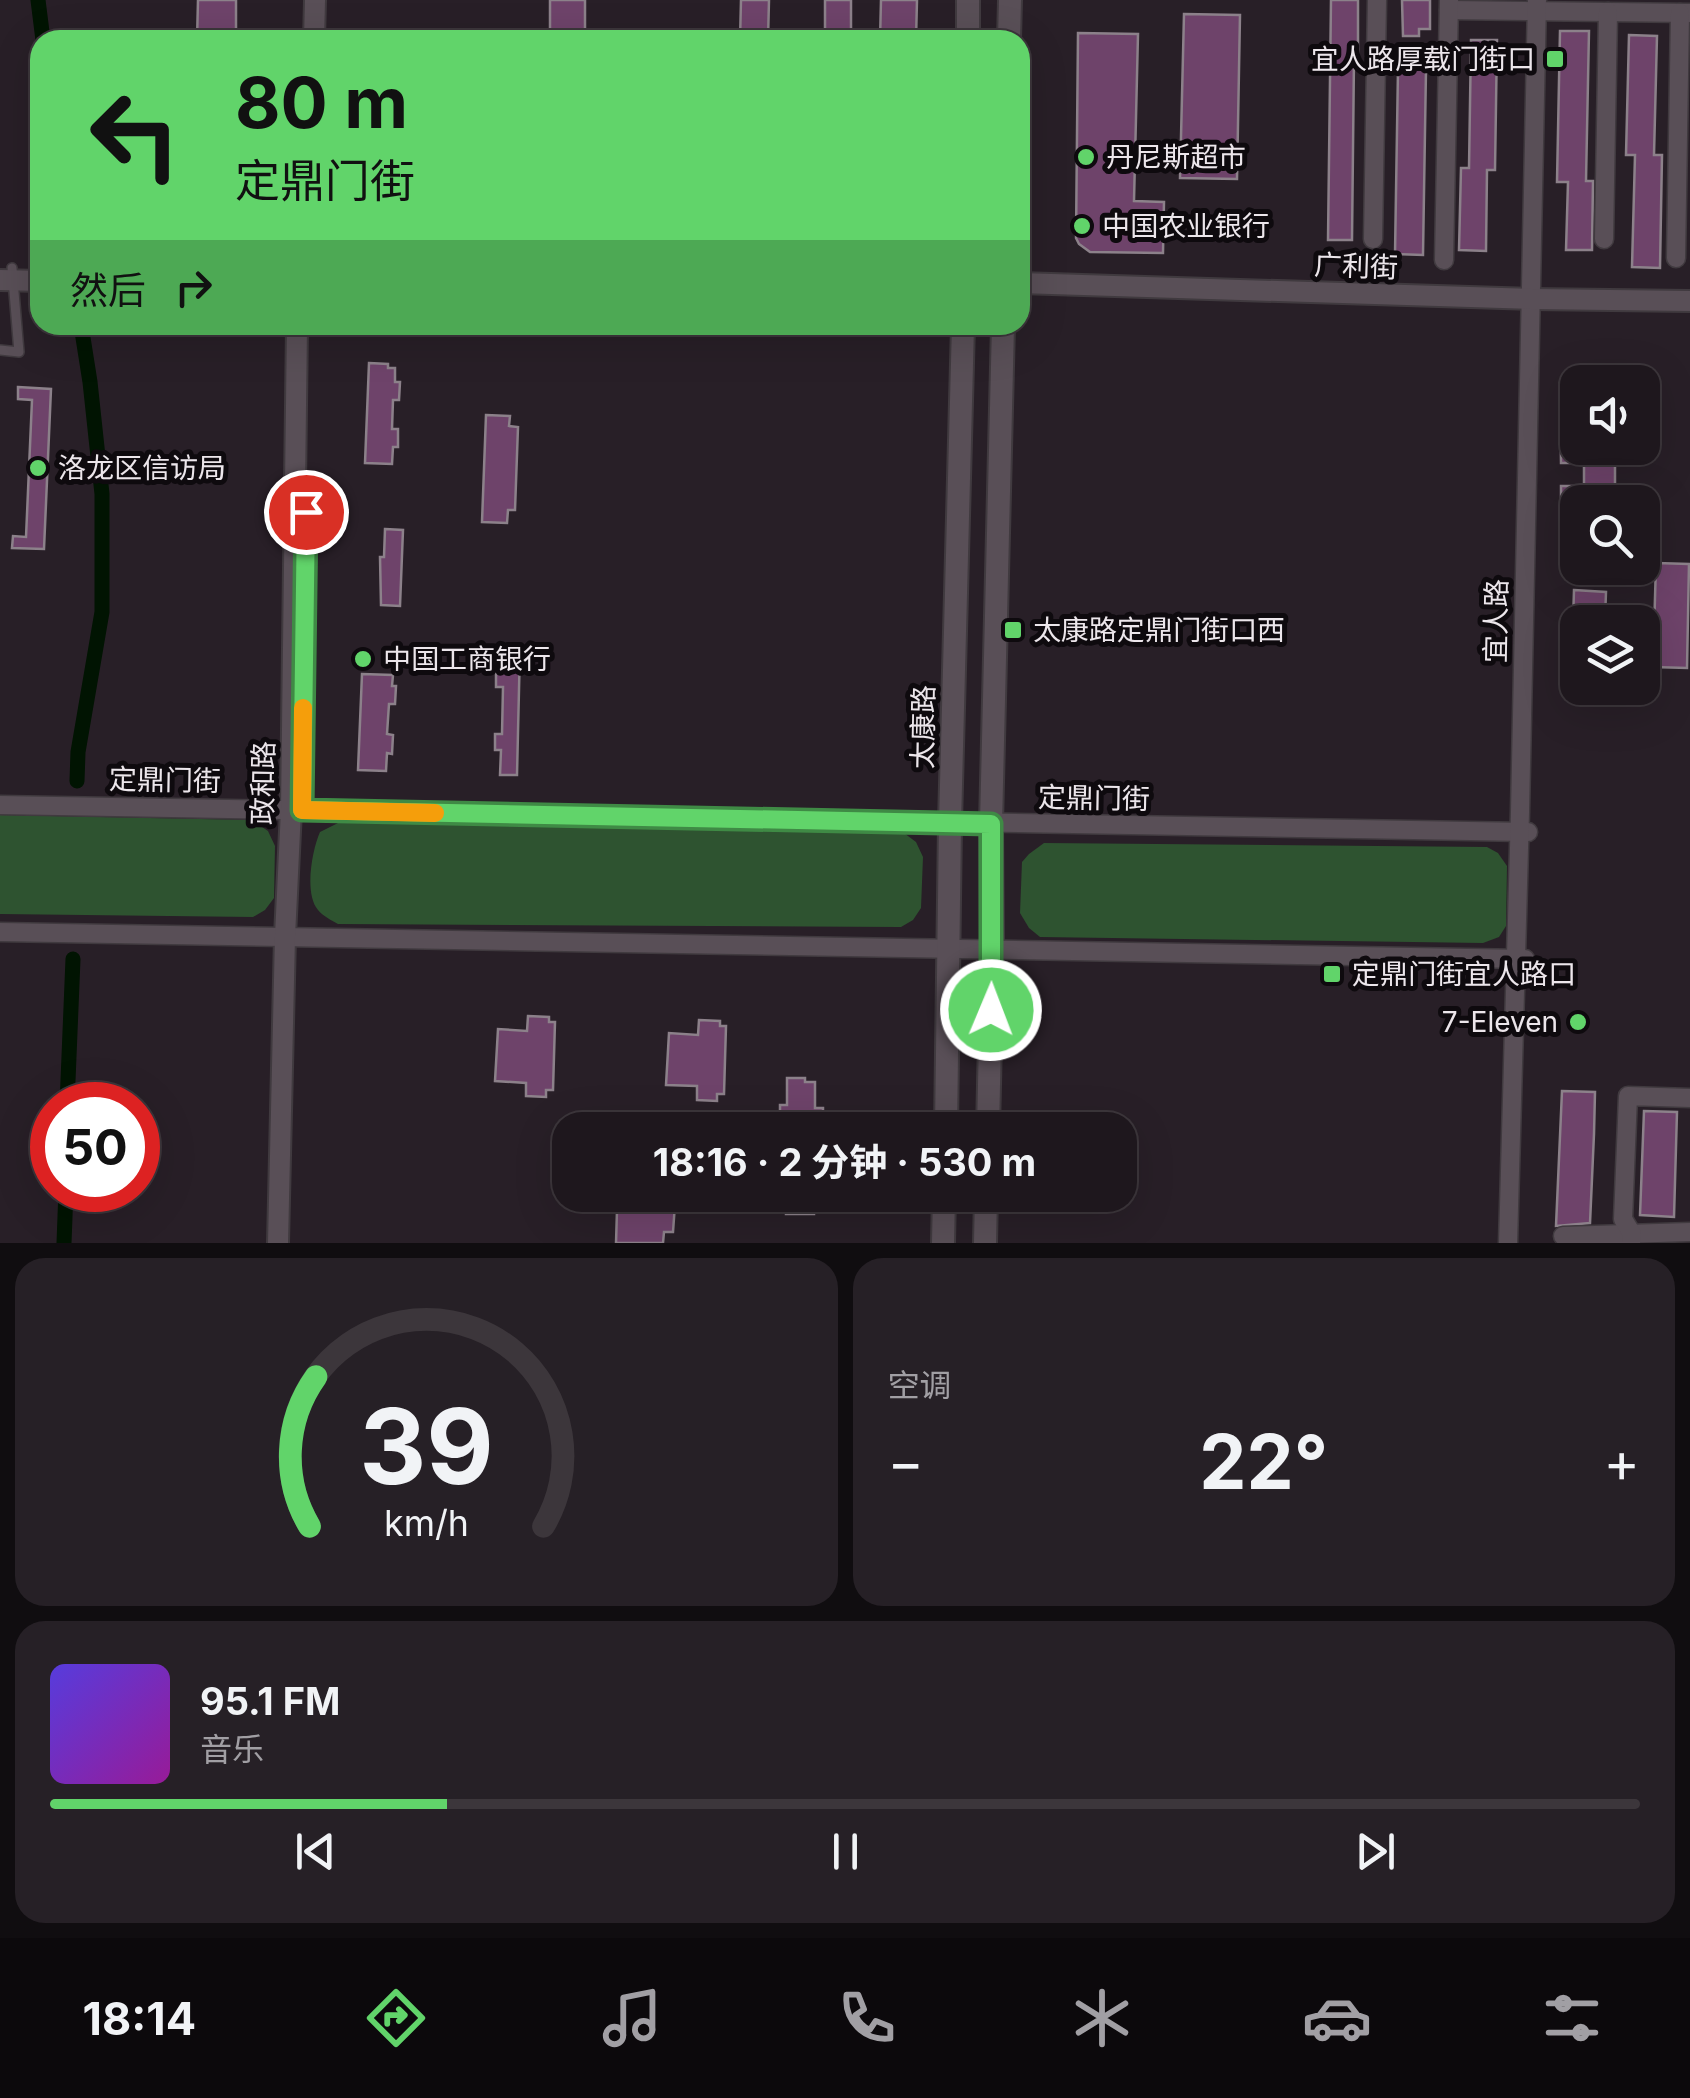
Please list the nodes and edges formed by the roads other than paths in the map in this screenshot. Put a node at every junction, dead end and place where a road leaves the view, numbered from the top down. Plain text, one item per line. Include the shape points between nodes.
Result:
1 (302, 0) edge
2 (315, 0) edge
3 (968, 0) edge
4 (1010, 0) edge
5 (1377, 0) edge
6 (1449, 5) edge
7 (1541, 6) edge
8 (1617, 8) edge
9 (1678, 10) edge
10 (302, 30) edge
11 (314, 30) edge
12 (968, 30) edge
13 (1009, 30) edge
14 (1376, 56) junction
15 (1448, 57) junction
16 (1373, 239) dead end
17 (1604, 239) dead end
18 (1676, 258) dead end
19 (1444, 260) dead end
20 (6, 274) edge
21 (1030, 283) edge
22 (1030, 296) edge
23 (1690, 300) edge
24 (1534, 305) junction
25 (1690, 313) edge
26 (297, 335) edge
27 (308, 335) edge
28 (963, 335) edge
29 (1003, 335) edge
30 (0, 350) edge
31 (0, 805) edge
32 (296, 810) junction
33 (950, 823) junction
34 (991, 824) junction
35 (1524, 832) junction
36 (0, 932) edge
37 (290, 936) junction
38 (950, 949) junction
39 (992, 950) junction
40 (1520, 959) junction
41 (1690, 1098) edge
42 (946, 1112) edge
43 (988, 1112) edge
44 (944, 1212) edge
45 (986, 1212) edge
46 (1690, 1232) edge
47 (1563, 1236) dead end
48 (1631, 1239) edge
49 (278, 1243) edge
50 (290, 1243) edge
51 (943, 1243) edge
52 (985, 1243) edge
53 (1508, 1243) edge
54 (1518, 1243) edge

1 - 10 street
2 - 11 street
3 - 12 main road
4 - 13 main road
5 - 14 street
6 - 7 street
6 - 15 street
7 - 8 street
7 - 24 street, 宜人路
8 - 9 street
8 - 17 street
9 - 18 street
14 - 15 street
14 - 16 street
15 - 19 street
20 - 30 lane via 19,352
21 - 24 street, 广利街
22 - 24 street, 广利街
23 - 24 street, 广利街
24 - 25 street, 广利街
24 - 35 street, 宜人路
26 - 32 street, 政和路
27 - 32 street, 政和路
28 - 33 main road, 太康路
29 - 34 main road
31 - 32 street, 定鼎门街
32 - 33 street, 定鼎门街
32 - 37 street, 政和路
33 - 34 street, 定鼎门街
33 - 38 main road, 太康路
34 - 35 street, 定鼎门街
34 - 39 main road
35 - 40 street, 宜人路
36 - 37 street
37 - 38 street
37 - 49 street, 政和路
37 - 50 street, 政和路
38 - 39 street
38 - 42 main road, 太康路
39 - 40 street
39 - 43 main road
40 - 53 street, 宜人路
40 - 54 street, 宜人路
41 - 48 street via 1628,1096 1622,1219
44 - 51 main road
45 - 52 main road
46 - 48 street
47 - 48 street

